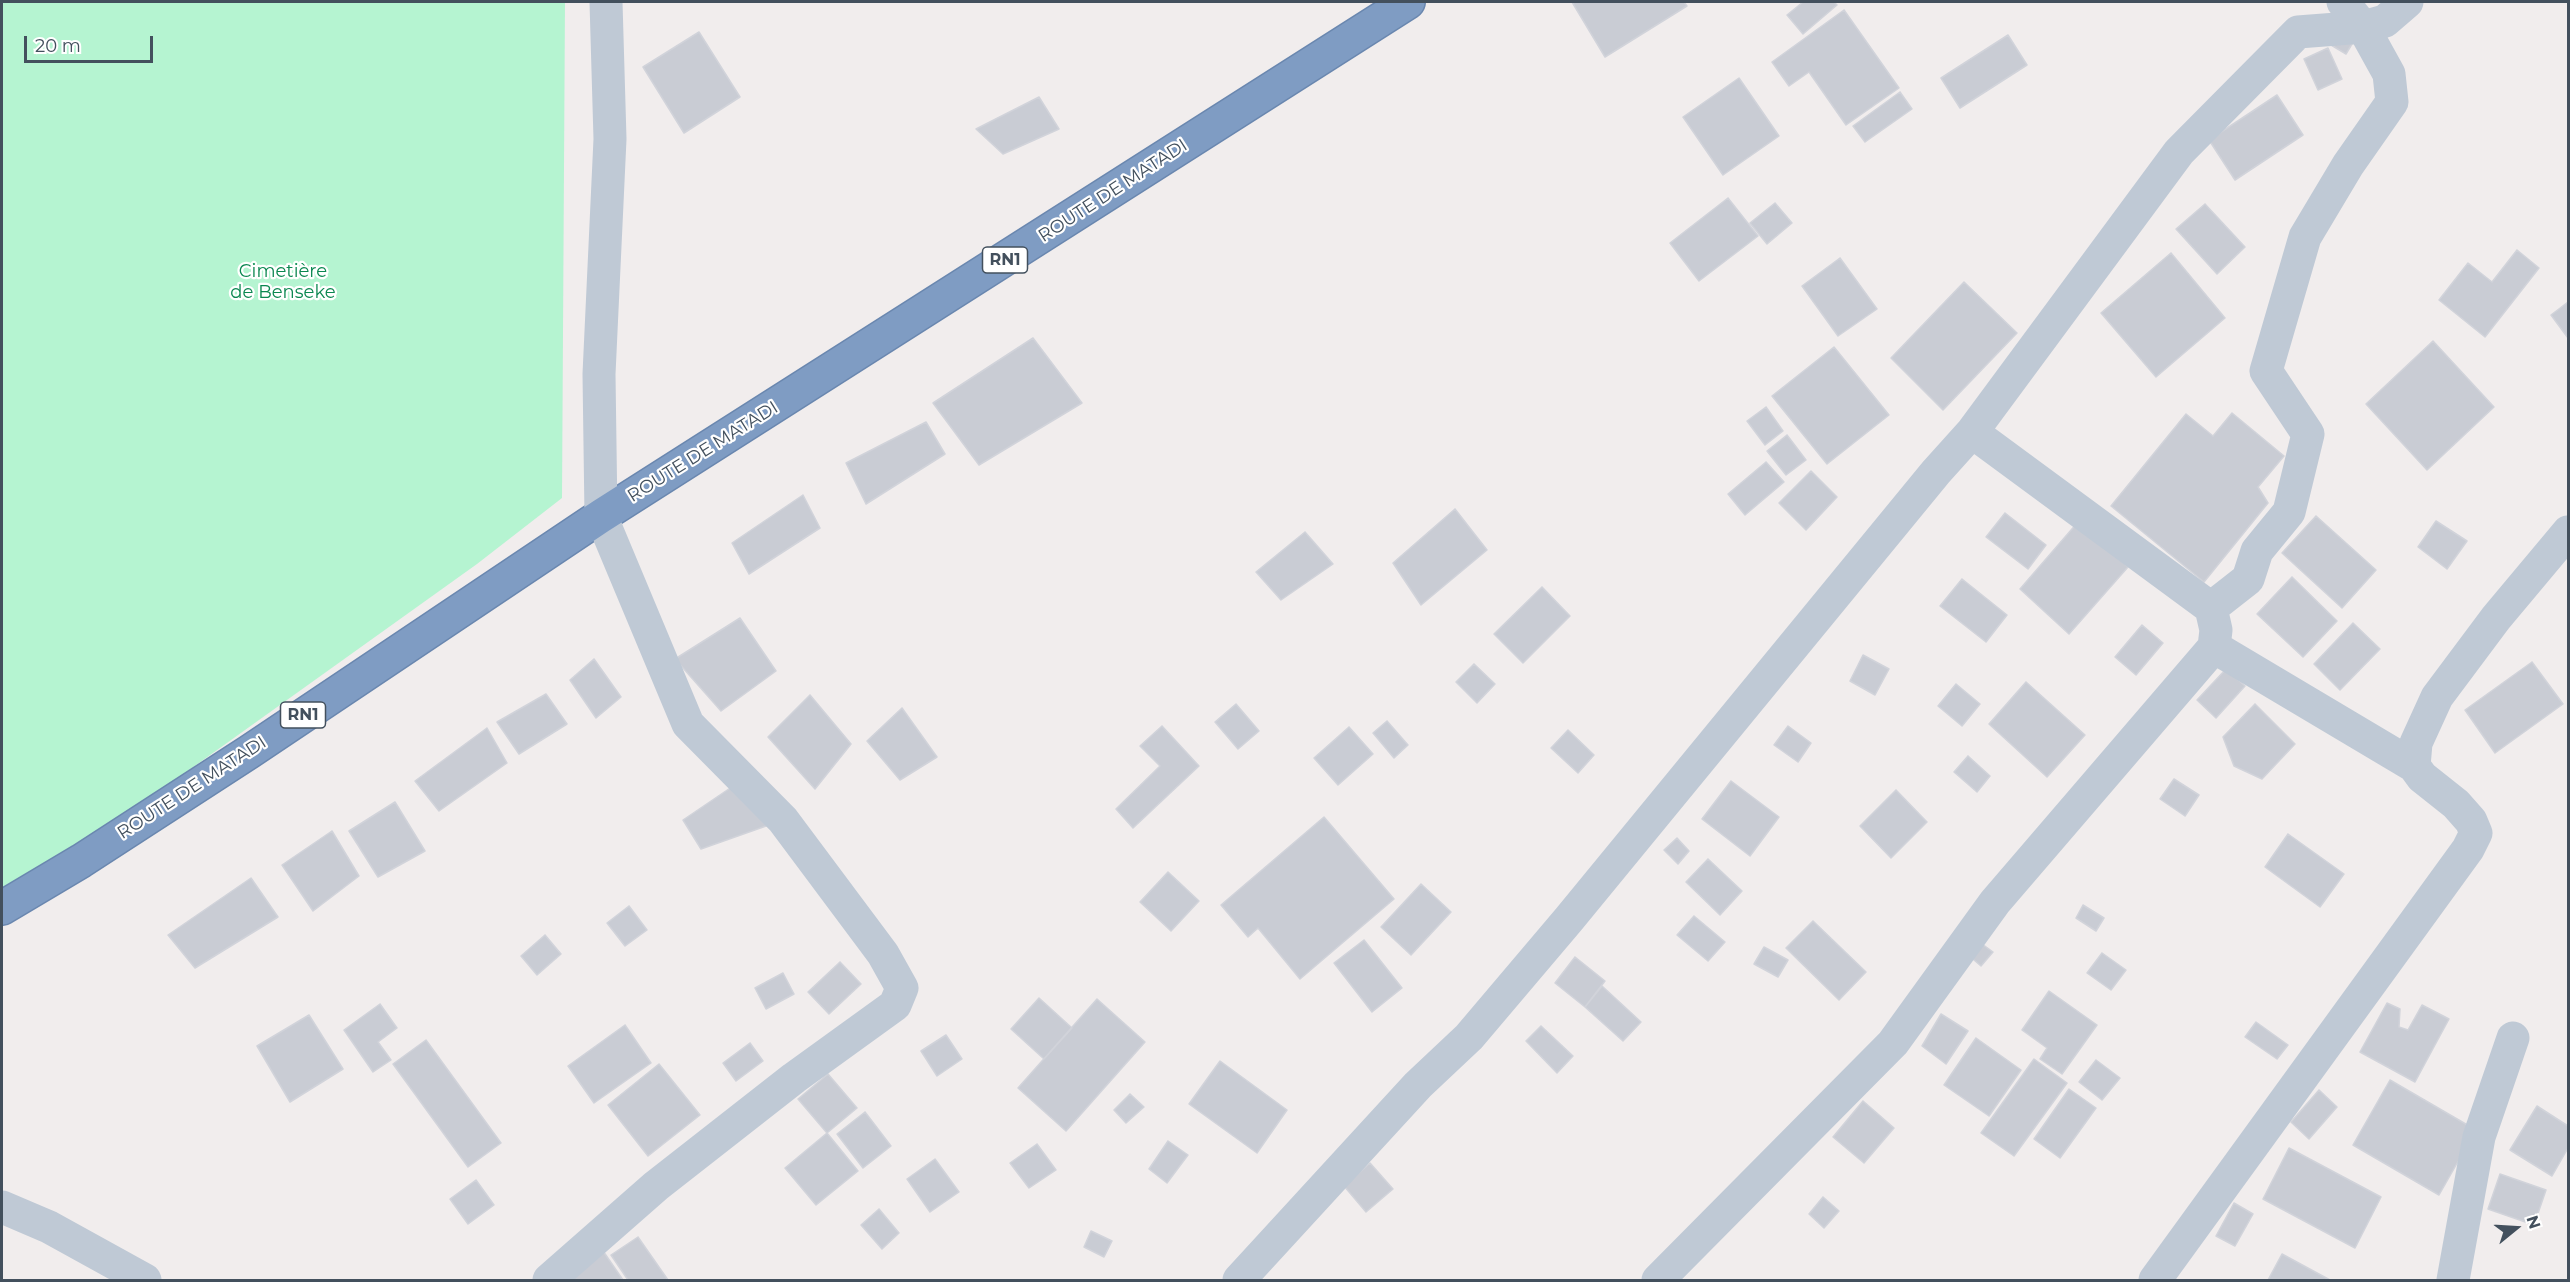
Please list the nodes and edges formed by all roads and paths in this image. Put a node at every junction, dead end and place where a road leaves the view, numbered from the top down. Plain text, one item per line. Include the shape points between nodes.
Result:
1 (606, 2) edge
2 (1408, 2) edge
3 (2343, 2) edge
4 (2407, 2) edge
5 (2363, 27) junction
6 (1972, 432) junction
7 (600, 516) junction
8 (2568, 532) edge
9 (2211, 608) junction
10 (2214, 647) junction
11 (2414, 766) junction
12 (2, 908) edge
13 (2513, 1038) dead end
14 (2, 1207) edge
15 (145, 1281) edge
16 (549, 1281) edge
17 (1239, 1281) edge
18 (1658, 1281) edge
19 (2155, 1281) edge
20 (2453, 1281) edge

1 - 7 street via 610,140 599,374
2 - 7 highway, ROUTE DE MATADI / RN1
3 - 5 street
4 - 5 street via 2385,21
5 - 6 street via 2298,32 2227,101 2179,152
5 - 9 street via 2389,74 2392,102 2305,237 2266,371 2308,434 2289,513 2257,551 2248,579
6 - 9 street
6 - 17 street via 1469,1037 1418,1085
7 - 12 highway, ROUTE DE MATADI / RN1 via 249,752
7 - 16 street via 688,724 783,820 883,954 902,988 895,1005 656,1186
8 - 11 street via 2496,618 2437,698 2416,743
9 - 10 street via 2216,630
10 - 11 street
10 - 18 street via 1995,902 1893,1043
11 - 19 street via 2468,814 2476,833 2468,849
13 - 20 street via 2479,1137
14 - 15 street via 49,1227

